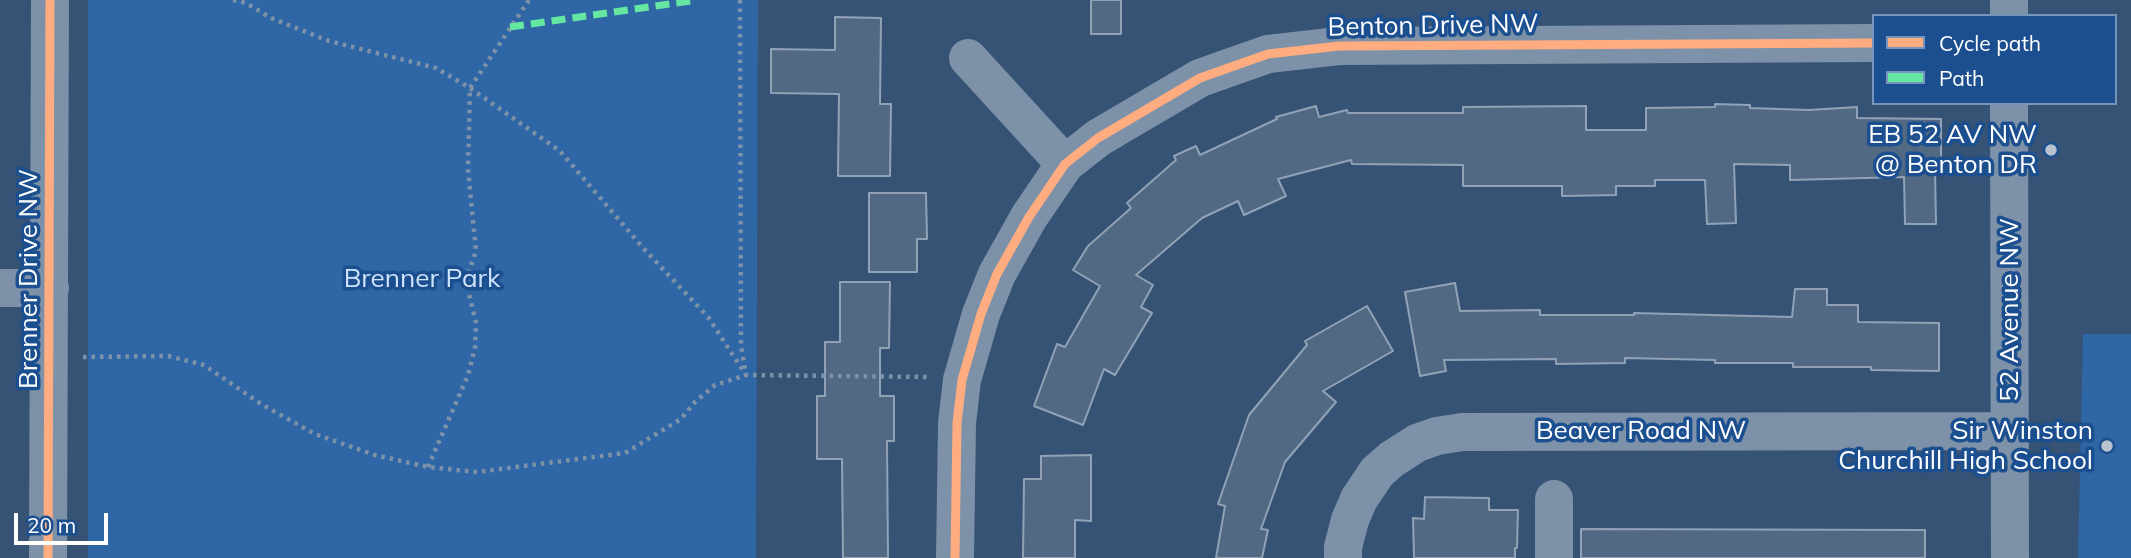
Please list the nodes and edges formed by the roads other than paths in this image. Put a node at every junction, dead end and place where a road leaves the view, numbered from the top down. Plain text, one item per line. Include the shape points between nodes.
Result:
1 (50, 0) edge
2 (1872, 43) edge
3 (968, 58) dead end
4 (2009, 105) edge
5 (1065, 164) junction
6 (0, 288) edge
7 (50, 288) junction
8 (2010, 431) junction
9 (1554, 499) dead end
10 (48, 558) edge
11 (956, 558) edge
12 (1343, 558) edge
13 (1554, 558) edge
14 (2010, 558) edge

1 - 7 street, Brenner Drive NW
2 - 5 street, Benton Drive NW via 1339,46 1268,54 1200,78 1098,138
3 - 5 street
4 - 8 street, 52 Avenue NW
5 - 11 street, Benton Drive NW via 997,274 962,380 957,423
6 - 7 street
7 - 10 street, Brenner Drive NW
8 - 12 street, Beaver Road NW via 1462,432 1437,436 1417,443 1377,472 1350,520
8 - 14 street, 52 Avenue NW
9 - 13 street

